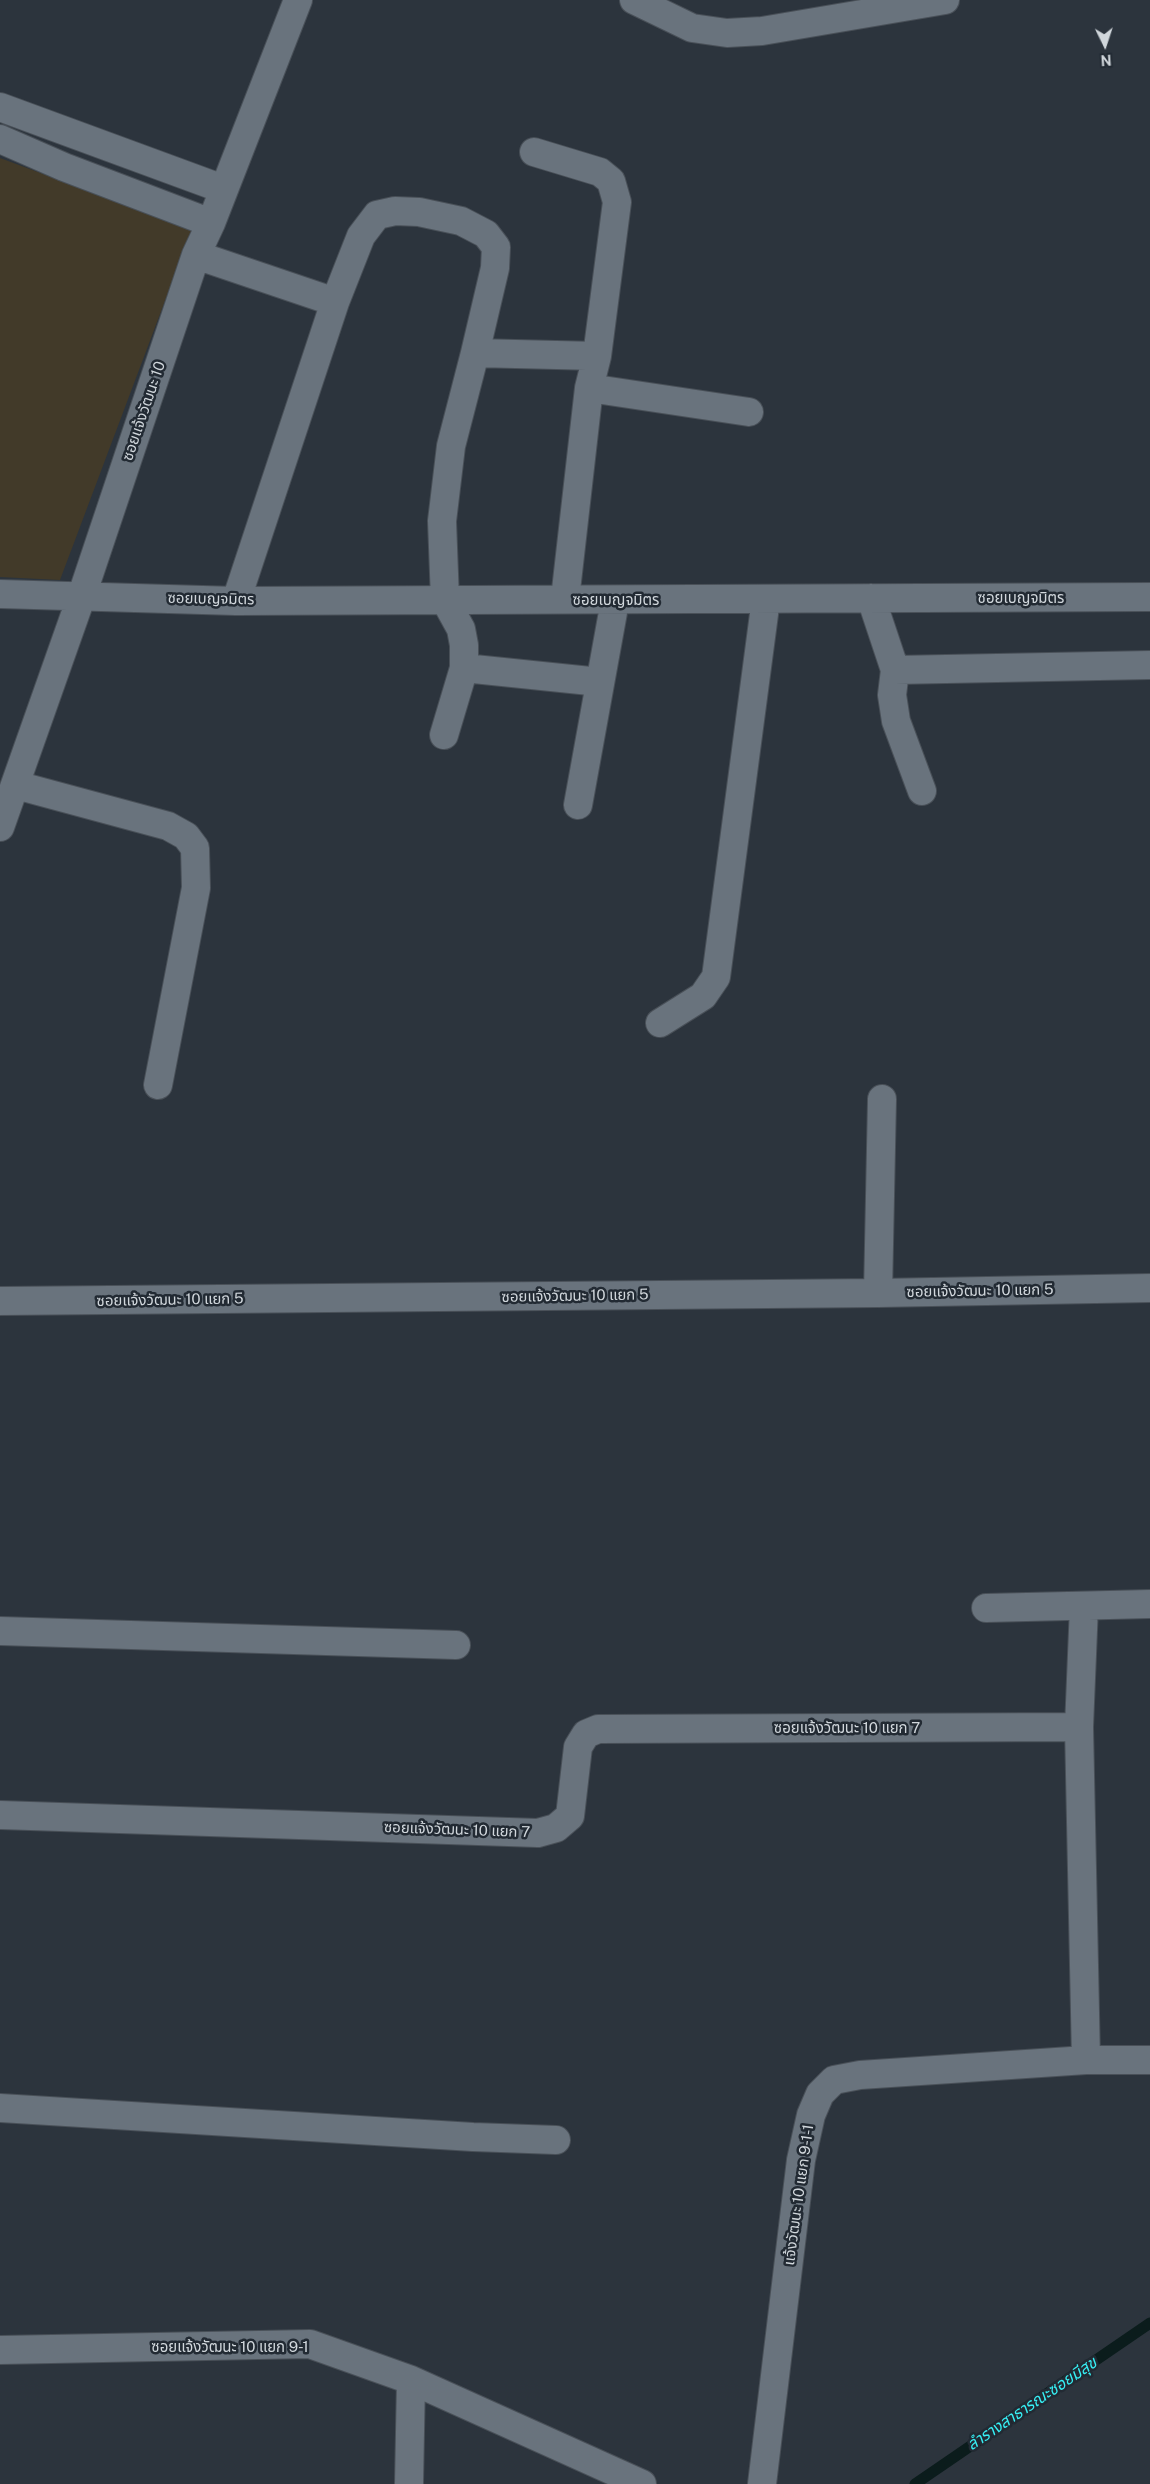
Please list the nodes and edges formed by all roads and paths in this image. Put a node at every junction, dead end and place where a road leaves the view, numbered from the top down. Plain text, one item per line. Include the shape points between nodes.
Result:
1 (298, 0) edge
2 (634, 0) edge
3 (945, 0) edge
4 (0, 107) edge
5 (0, 139) edge
6 (534, 152) dead end
7 (223, 190) junction
8 (211, 222) junction
9 (196, 254) junction
10 (335, 302) junction
11 (475, 353) junction
12 (597, 356) junction
13 (589, 388) junction
14 (749, 412) dead end
15 (0, 594) edge
16 (82, 595) junction
17 (1150, 597) edge
18 (871, 598) junction
19 (565, 599) junction
20 (766, 599) junction
21 (445, 600) junction
22 (236, 601) junction
23 (615, 601) junction
24 (1150, 666) edge
25 (464, 668) junction
26 (895, 670) junction
27 (600, 682) junction
28 (444, 735) dead end
29 (16, 785) junction
30 (922, 791) dead end
31 (578, 805) dead end
32 (0, 827) edge
33 (660, 1023) dead end
34 (158, 1085) dead end
35 (882, 1099) dead end
36 (1150, 1288) edge
37 (878, 1293) junction
38 (0, 1301) edge
39 (1150, 1604) edge
40 (1084, 1606) junction
41 (986, 1608) dead end
42 (0, 1631) edge
43 (456, 1645) dead end
44 (1079, 1727) junction
45 (0, 1814) edge
46 (1086, 2060) junction
47 (1150, 2060) edge
48 (0, 2108) edge
49 (556, 2140) dead end
50 (0, 2350) edge
51 (411, 2380) junction
52 (586, 2471) edge
53 (409, 2484) edge
54 (642, 2484) edge
55 (762, 2484) edge

1 - 7 street, ซอยแจ้งวัฒนะ 10
2 - 3 street via 692,28 727,34
4 - 7 street
5 - 8 street
6 - 12 street via 600,172 611,181 617,202
7 - 8 street, ซอยแจ้งวัฒนะ 10
8 - 9 street, ซอยแจ้งวัฒนะ 10
9 - 10 street
9 - 16 street, ซอยแจ้งวัฒนะ 10
10 - 11 street via 361,236 377,215 395,211 420,212 461,220 486,234 496,247 495,268
10 - 22 street
11 - 12 street
11 - 21 street via 451,446 443,512
12 - 13 street
13 - 14 street
13 - 19 street
15 - 16 street, ซอยเบญจมิตร
16 - 22 street, ซอยเบญจมิตร
16 - 29 street, ซอยแจ้งวัฒนะ 10
17 - 18 street, ซอยเบญจมิตร
18 - 20 street, ซอยเบญจมิตร
18 - 26 street
19 - 21 street, ซอยเบญจมิตร
19 - 23 street, ซอยเบญจมิตร
20 - 23 street, ซอยเบญจมิตร
20 - 33 street via 716,977 703,996
21 - 22 street, ซอยเบญจมิตร
21 - 25 street via 461,629
23 - 27 street
24 - 26 street
25 - 27 street
25 - 28 street
26 - 30 street via 892,695 896,721
27 - 31 street
29 - 32 street, ซอยแจ้งวัฒนะ 10
29 - 34 street via 168,826 186,836 195,848 196,888
35 - 37 street
36 - 37 street, ซอยแจ้งวัฒนะ 10 แยก 5
37 - 38 street, ซอยแจ้งวัฒนะ 10 แยก 5
39 - 40 street
40 - 41 street
40 - 44 street
42 - 43 street
44 - 45 street, ซอยแจ้งวัฒนะ 10 แยก 7 via 598,1730 586,1734 578,1747 570,1816 556,1828 538,1833
44 - 46 street
46 - 47 street, แจ้งวัฒนะ 10 แยก 9-1-1
46 - 55 street, แจ้งวัฒนะ 10 แยก 9-1-1 via 860,2075 834,2080 820,2094 811,2115 801,2160
48 - 49 street
50 - 51 street, ซอยแจ้งวัฒนะ 10 แยก 9-1 via 310,2344
51 - 52 street, ซอยแจ้งวัฒนะ 10 แยก 9-1
51 - 53 street
52 - 54 street, ซอยแจ้งวัฒนะ 10 แยก 9-1

